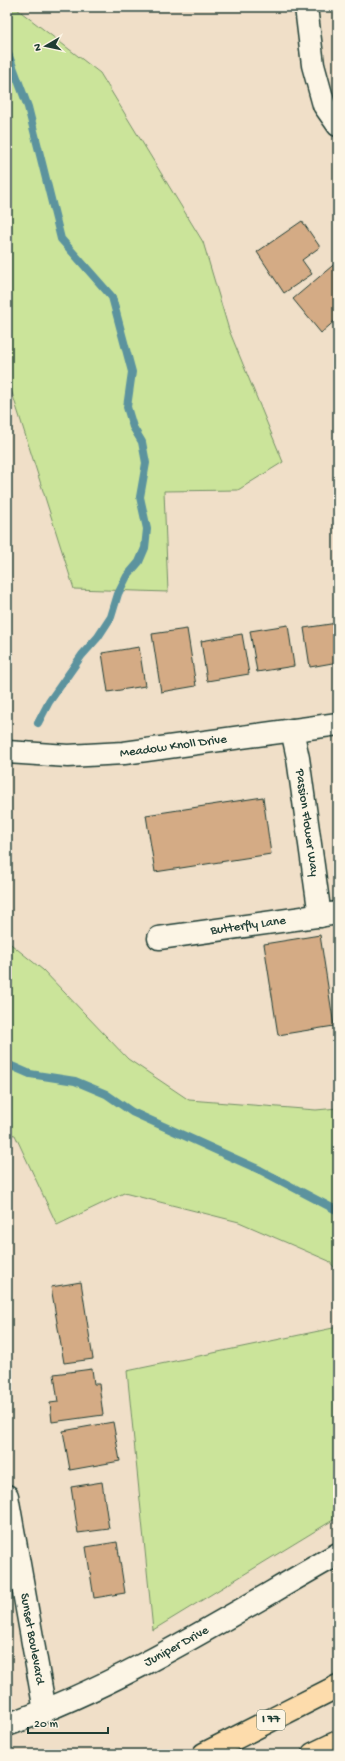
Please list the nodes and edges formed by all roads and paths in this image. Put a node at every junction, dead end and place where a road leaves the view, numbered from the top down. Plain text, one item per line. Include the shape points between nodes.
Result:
1 (306, 7) edge
2 (338, 125) edge
3 (338, 724) edge
4 (292, 730) junction
5 (7, 752) edge
6 (329, 915) edge
7 (159, 938) dead end
8 (7, 1496) edge
9 (338, 1554) edge
10 (338, 1686) edge
11 (45, 1711) junction
12 (7, 1725) edge
13 (338, 1742) edge
14 (204, 1754) edge
15 (313, 1754) edge

1 - 2 street via 314,65 324,105
3 - 4 street, Meadow Knoll Drive
4 - 5 street, Meadow Knoll Drive via 124,752 68,756
4 - 6 street, Passion Flower Way
6 - 7 street, Butterfly Lane
8 - 11 street, Sunset Boulevard
9 - 11 street, Juniper Drive via 135,1670
10 - 14 highway, I 77
11 - 12 street, Juniper Drive
13 - 15 highway

